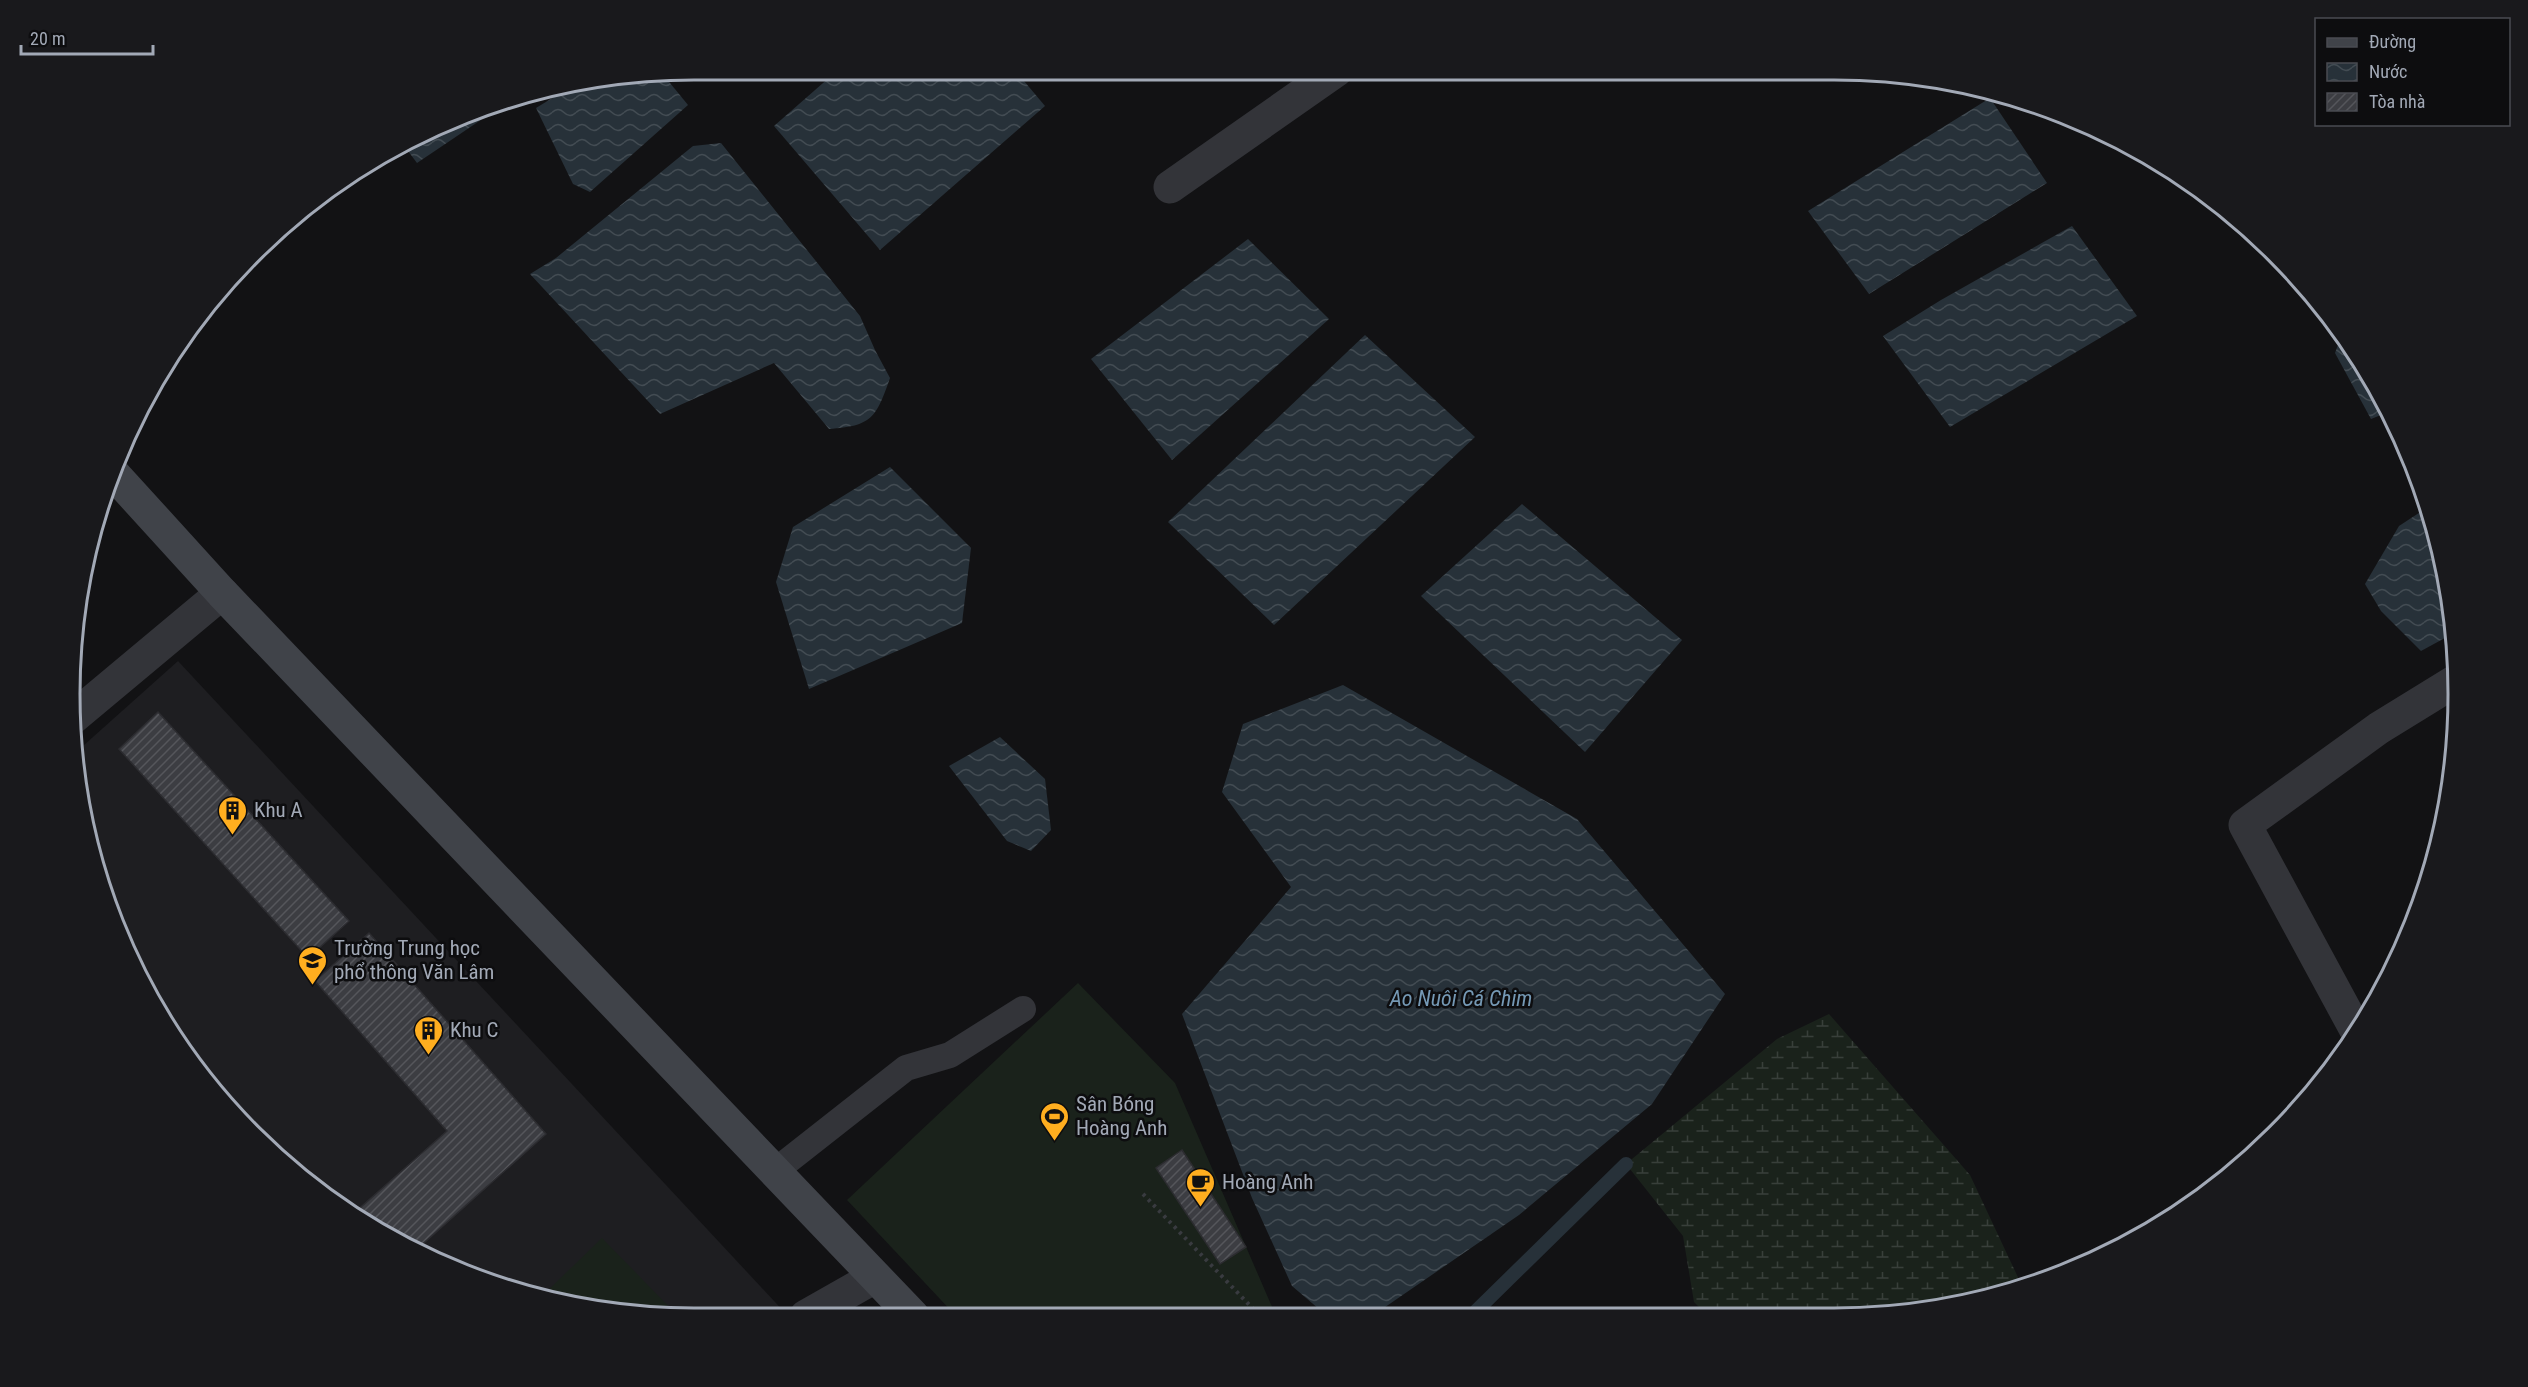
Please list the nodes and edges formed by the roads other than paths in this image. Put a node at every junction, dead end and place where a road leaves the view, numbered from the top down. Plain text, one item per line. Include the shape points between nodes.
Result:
1 (1323, 80) edge
2 (1170, 187) dead end
3 (118, 479) edge
4 (222, 592) junction
5 (2448, 686) edge
6 (80, 711) edge
7 (1023, 1009) dead end
8 (2352, 1023) edge
9 (775, 1171) junction
10 (875, 1277) junction
11 (820, 1308) edge
12 (900, 1308) edge

1 - 2 street
3 - 4 main road
4 - 6 street
4 - 9 main road
5 - 8 street via 2379,728 2245,825
7 - 9 lane via 950,1055 906,1068
9 - 10 main road
10 - 11 street
10 - 12 main road

